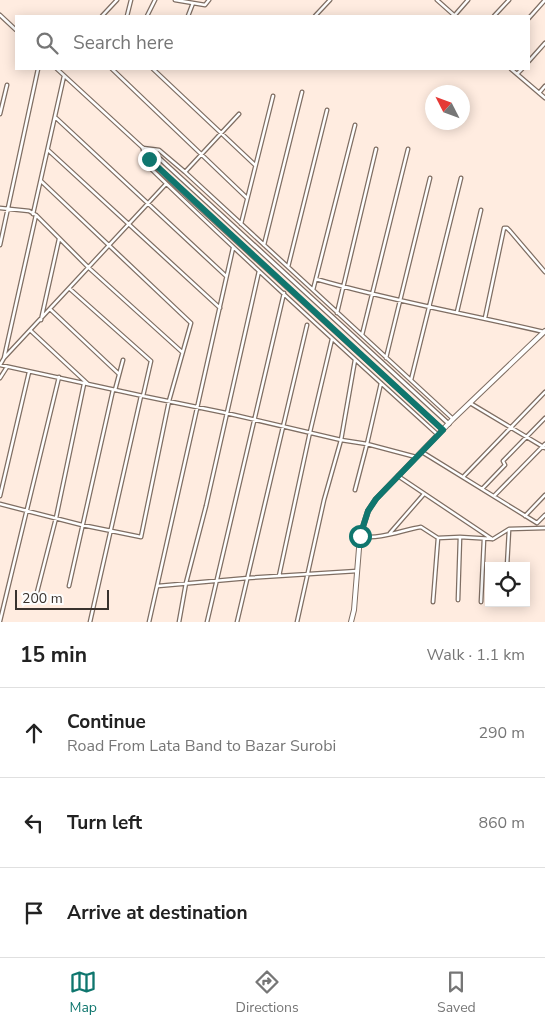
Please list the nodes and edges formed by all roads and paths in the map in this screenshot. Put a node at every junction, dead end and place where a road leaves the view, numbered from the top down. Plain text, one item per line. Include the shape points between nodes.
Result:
1 (117, 0) edge
2 (131, 0) edge
3 (155, 0) edge
4 (175, 0) edge
5 (209, 0) edge
6 (437, 0) edge
7 (468, 0) edge
8 (509, 0) edge
9 (545, 0) edge
10 (328, 1) edge
11 (194, 3) junction
12 (0, 15) edge
13 (103, 15) edge
14 (127, 15) edge
15 (148, 15) edge
16 (188, 15) edge
17 (315, 15) edge
18 (454, 15) edge
19 (456, 15) edge
20 (495, 15) edge
21 (530, 17) edge
22 (15, 29) edge
23 (545, 43) edge
24 (530, 60) edge
25 (38, 70) edge
26 (58, 70) edge
27 (114, 70) edge
28 (154, 70) edge
29 (513, 70) edge
30 (521, 70) edge
31 (517, 74) junction
32 (64, 76) junction
33 (7, 85) dead end
34 (545, 86) edge
35 (302, 92) dead end
36 (539, 93) junction
37 (273, 96) dead end
38 (545, 98) edge
39 (328, 110) dead end
40 (0, 114) edge
41 (239, 114) dead end
42 (55, 117) junction
43 (355, 125) dead end
44 (221, 134) junction
45 (143, 148) junction
46 (376, 149) dead end
47 (408, 149) dead end
48 (48, 150) junction
49 (200, 155) junction
50 (256, 165) junction
51 (185, 172) junction
52 (430, 178) dead end
53 (461, 178) dead end
54 (40, 182) junction
55 (166, 184) junction
56 (247, 198) junction
57 (149, 203) junction
58 (0, 208) edge
59 (8, 210) junction
60 (482, 210) dead end
61 (34, 214) junction
62 (241, 224) junction
63 (130, 225) junction
64 (59, 239) junction
65 (0, 245) edge
66 (264, 245) junction
67 (109, 247) junction
68 (233, 248) junction
69 (288, 267) junction
70 (89, 268) junction
71 (259, 271) junction
72 (545, 272) edge
73 (227, 276) junction
74 (316, 280) junction
75 (344, 287) junction
76 (70, 289) junction
77 (313, 290) junction
78 (284, 292) junction
79 (372, 295) junction
80 (400, 301) junction
81 (429, 306) junction
82 (220, 309) junction
83 (51, 310) junction
84 (457, 312) junction
85 (337, 313) junction
86 (485, 318) junction
87 (40, 321) junction
88 (307, 325) dead end
89 (31, 331) junction
90 (544, 331) edge
91 (362, 335) junction
92 (332, 339) junction
93 (182, 352) junction
94 (4, 358) junction
95 (386, 358) junction
96 (123, 360) dead end
97 (355, 360) junction
98 (7, 367) junction
99 (29, 372) junction
100 (119, 374) junction
101 (59, 377) junction
102 (0, 378) edge
103 (411, 380) junction
104 (381, 383) junction
105 (84, 384) junction
106 (89, 385) junction
107 (114, 390) junction
108 (545, 392) edge
109 (142, 396) junction
110 (169, 400) junction
111 (470, 403) junction
112 (197, 407) junction
113 (226, 412) junction
114 (545, 418) edge
115 (255, 419) junction
116 (453, 419) junction
117 (449, 424) junction
118 (283, 426) junction
119 (511, 428) junction
120 (443, 430) junction
121 (310, 432) junction
122 (438, 435) junction
123 (526, 437) junction
124 (340, 440) junction
125 (367, 444) junction
126 (544, 446) edge
127 (422, 452) junction
128 (417, 458) junction
129 (398, 476) junction
130 (463, 477) junction
131 (482, 489) junction
132 (354, 490) dead end
133 (424, 494) junction
134 (0, 496) edge
135 (494, 496) junction
136 (545, 496) edge
137 (0, 504) edge
138 (28, 511) junction
139 (545, 515) edge
140 (525, 516) junction
141 (56, 518) junction
142 (82, 525) junction
143 (545, 528) edge
144 (509, 530) junction
145 (111, 531) junction
146 (389, 534) junction
147 (360, 536) junction
148 (460, 537) junction
149 (438, 538) junction
150 (484, 539) junction
151 (492, 539) junction
152 (507, 562) edge
153 (357, 571) junction
154 (308, 574) junction
155 (279, 576) junction
156 (248, 578) junction
157 (217, 581) junction
158 (186, 583) junction
159 (69, 586) dead end
160 (158, 586) junction
161 (35, 600) dead end
162 (458, 600) dead end
163 (433, 602) dead end
164 (481, 602) dead end
165 (0, 621) edge
166 (90, 622) edge
167 (149, 622) edge
168 (179, 622) edge
169 (207, 622) edge
170 (237, 622) edge
171 (297, 622) edge
172 (351, 622) edge

1 - 13 street
2 - 14 street
3 - 15 street
4 - 11 street
5 - 11 street via 205,5
6 - 18 street
7 - 19 street
8 - 20 street
9 - 21 street
10 - 17 street
11 - 16 street
12 - 22 street
23 - 24 street
25 - 59 street
26 - 32 street
27 - 49 street
28 - 44 street
29 - 31 street
30 - 31 street
31 - 36 street
32 - 42 street
32 - 45 street
33 - 40 street
34 - 36 street
35 - 66 street
36 - 38 street
37 - 50 street
39 - 69 street
41 - 44 street
42 - 48 street
42 - 57 street
43 - 74 street
44 - 49 street
44 - 50 street
45 - 51 street via 159,150
45 - 55 street via 146,164
45 - 117 street via 158,157
45 - 120 street via 150,162
46 - 75 street
47 - 79 street
48 - 54 street
48 - 63 street
49 - 51 street
49 - 56 street
50 - 56 street
51 - 62 street
52 - 80 street
53 - 81 street
54 - 61 street
54 - 67 street
55 - 57 street
55 - 68 street
56 - 62 street
57 - 63 street
57 - 73 street
58 - 59 street
59 - 61 street
59 - 65 street
60 - 84 street
61 - 64 street
61 - 94 street
62 - 66 street
63 - 67 street
63 - 82 street
64 - 70 street
64 - 87 street
66 - 69 street
67 - 70 street
67 - 93 street via 191,323
68 - 71 street
68 - 73 street
69 - 77 street
70 - 76 street
70 - 93 street
71 - 78 street
71 - 113 street
72 - 86 street via 504,228
73 - 82 street
74 - 75 street
74 - 77 street
75 - 79 street
75 - 85 street
76 - 83 street
76 - 109 street via 151,362
77 - 85 street
78 - 92 street
78 - 115 street
79 - 80 street
79 - 91 street
80 - 81 street
80 - 95 street
81 - 84 street
81 - 103 street
82 - 112 street
83 - 87 street
83 - 100 street
84 - 86 street
85 - 91 street
86 - 90 street
87 - 89 street
88 - 118 street
89 - 94 street
89 - 106 street
90 - 111 main road
91 - 95 street
92 - 97 street
92 - 121 street
93 - 110 street
94 - 98 street via 0,365
95 - 103 street
96 - 100 street
97 - 104 street
97 - 124 street
98 - 99 street
98 - 102 street
99 - 101 street
99 - 134 street
100 - 107 street
101 - 105 street
101 - 138 street
103 - 116 street
104 - 122 street
104 - 125 street
105 - 106 street
105 - 141 street
106 - 107 street
107 - 109 street
107 - 142 street
108 - 119 street
109 - 110 street
109 - 145 street
110 - 112 street
110 - 145 street via 141,537
111 - 116 main road
111 - 119 street
112 - 113 street
112 - 160 street
113 - 115 street
113 - 158 street
114 - 123 street
115 - 118 street
115 - 157 street
116 - 117 main road
117 - 120 main road
118 - 121 street
118 - 156 street
119 - 123 street
119 - 130 street
120 - 122 main road
121 - 124 street
121 - 155 street
122 - 127 main road
123 - 126 street
123 - 131 street
124 - 125 street
124 - 154 street
125 - 128 street
125 - 132 street
126 - 135 street
127 - 128 main road
127 - 130 street
128 - 129 main road
129 - 133 street
129 - 147 main road via 368,511
130 - 131 street
131 - 135 street
133 - 146 street
133 - 151 street
135 - 140 street
136 - 140 street
137 - 138 street
138 - 141 street
138 - 165 street
139 - 140 street via 537,523
141 - 142 street
141 - 161 street
142 - 145 street
142 - 159 street
143 - 144 street
144 - 151 street
144 - 152 street
145 - 166 street
146 - 147 street
146 - 149 street via 422,527
147 - 153 main road
148 - 149 street
148 - 150 street
148 - 162 street
149 - 163 street
150 - 151 street
150 - 164 street
153 - 154 street
153 - 172 main road
154 - 155 street
154 - 171 street
155 - 156 street
156 - 157 street
156 - 170 street
157 - 158 street
157 - 169 street
158 - 160 street
158 - 168 street
160 - 167 street

